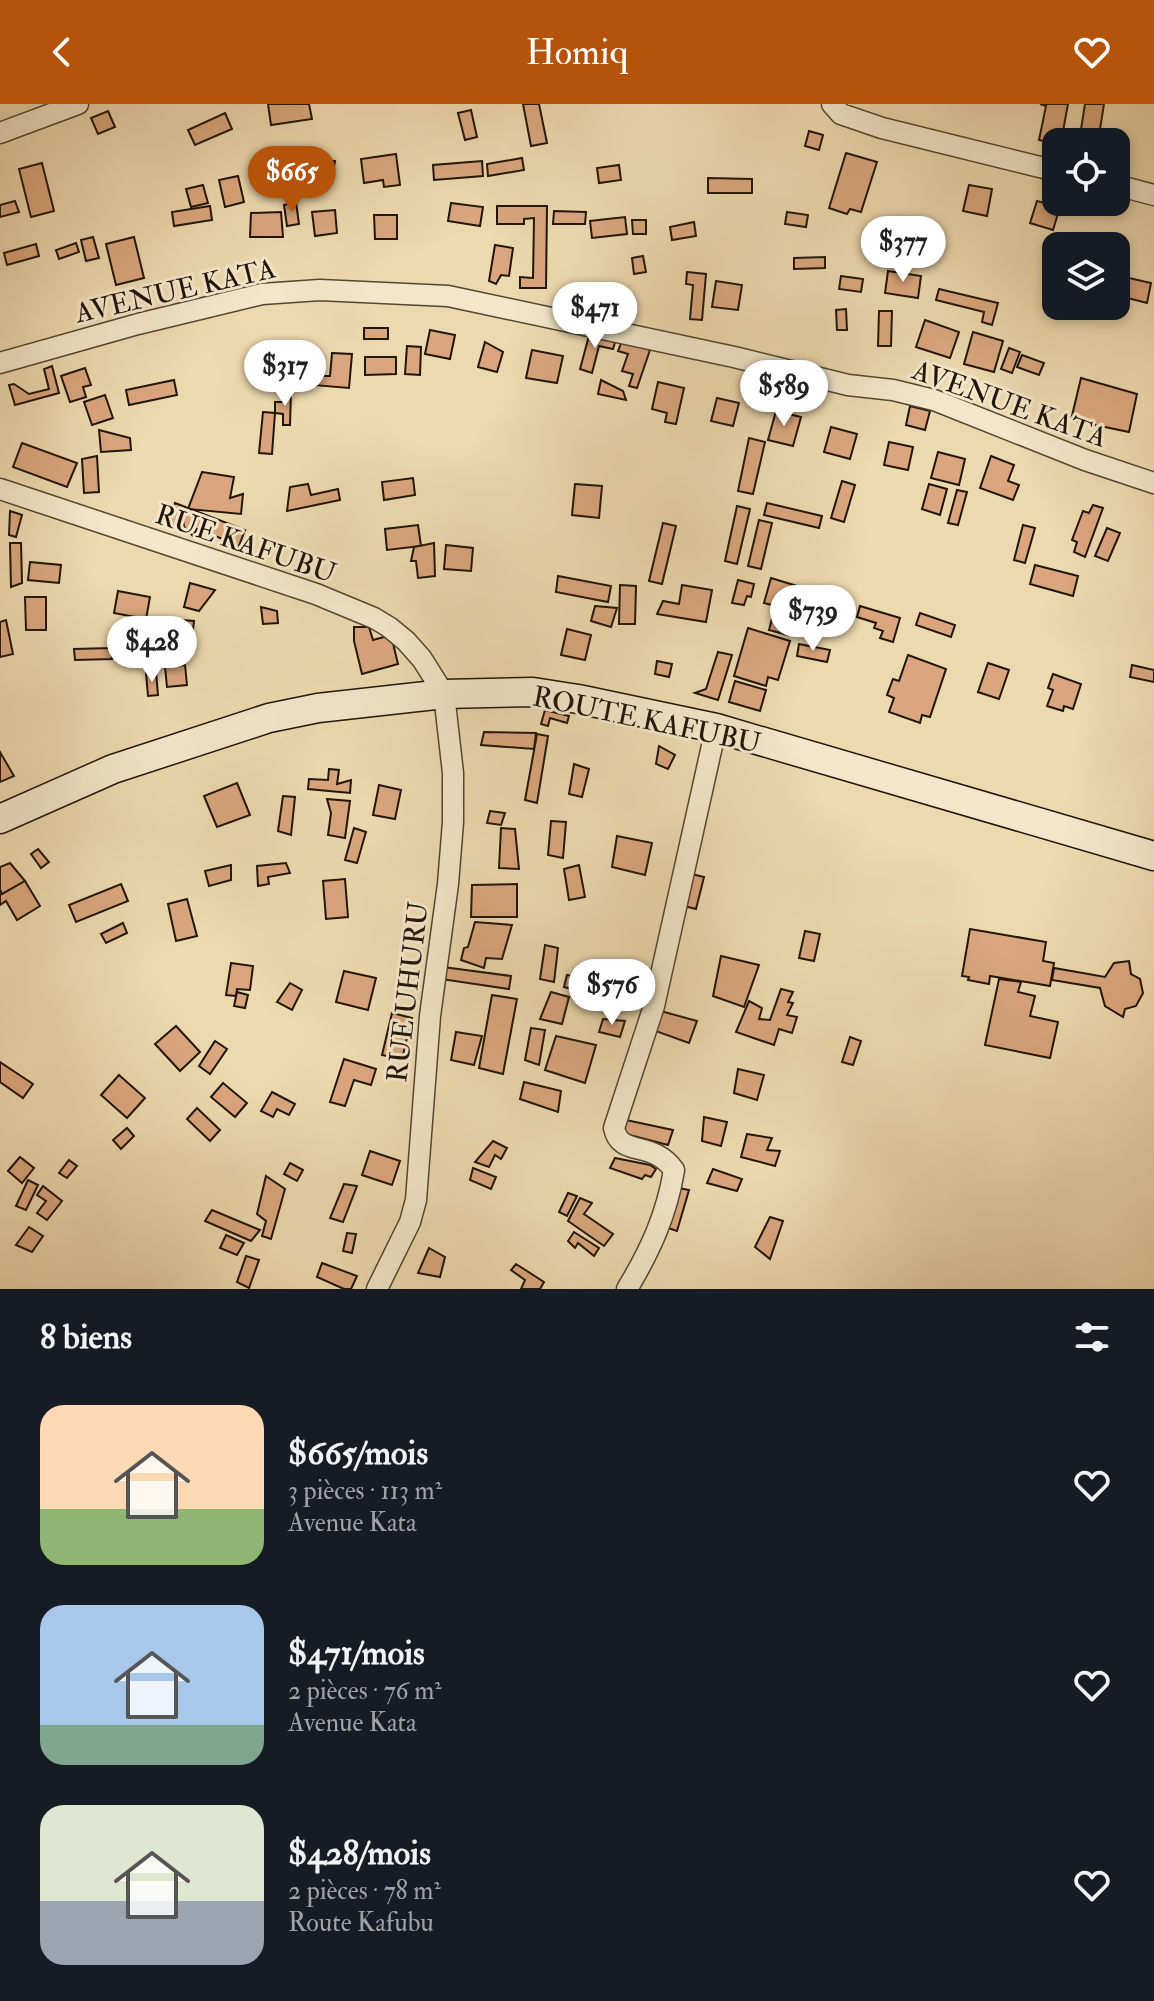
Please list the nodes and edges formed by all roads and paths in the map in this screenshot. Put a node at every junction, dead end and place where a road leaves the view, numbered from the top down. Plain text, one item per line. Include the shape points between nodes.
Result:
1 (78, 104) edge
2 (832, 104) edge
3 (0, 133) edge
4 (1042, 168) edge
5 (1130, 189) edge
6 (1154, 195) edge
7 (0, 363) edge
8 (1154, 483) edge
9 (0, 489) edge
10 (444, 694) junction
11 (716, 728) junction
12 (0, 819) edge
13 (1154, 856) edge
14 (377, 1289) edge
15 (627, 1289) edge

1 - 3 street
2 - 4 street via 841,114 882,128
5 - 6 street
7 - 8 street, AVENUE KATA via 262,294 320,290 448,296 934,400
9 - 10 street, RUE KAFUBU via 374,618 406,641
10 - 11 main road, ROUTE KAFUBU via 533,692
10 - 12 main road, ROUTE KAFUBU via 269,718 113,769
10 - 14 street, RUE UHURU via 453,822 416,1200
11 - 13 main road, ROUTE KAFUBU
11 - 15 street via 658,993 614,1128 622,1145 653,1151 674,1170 661,1222

